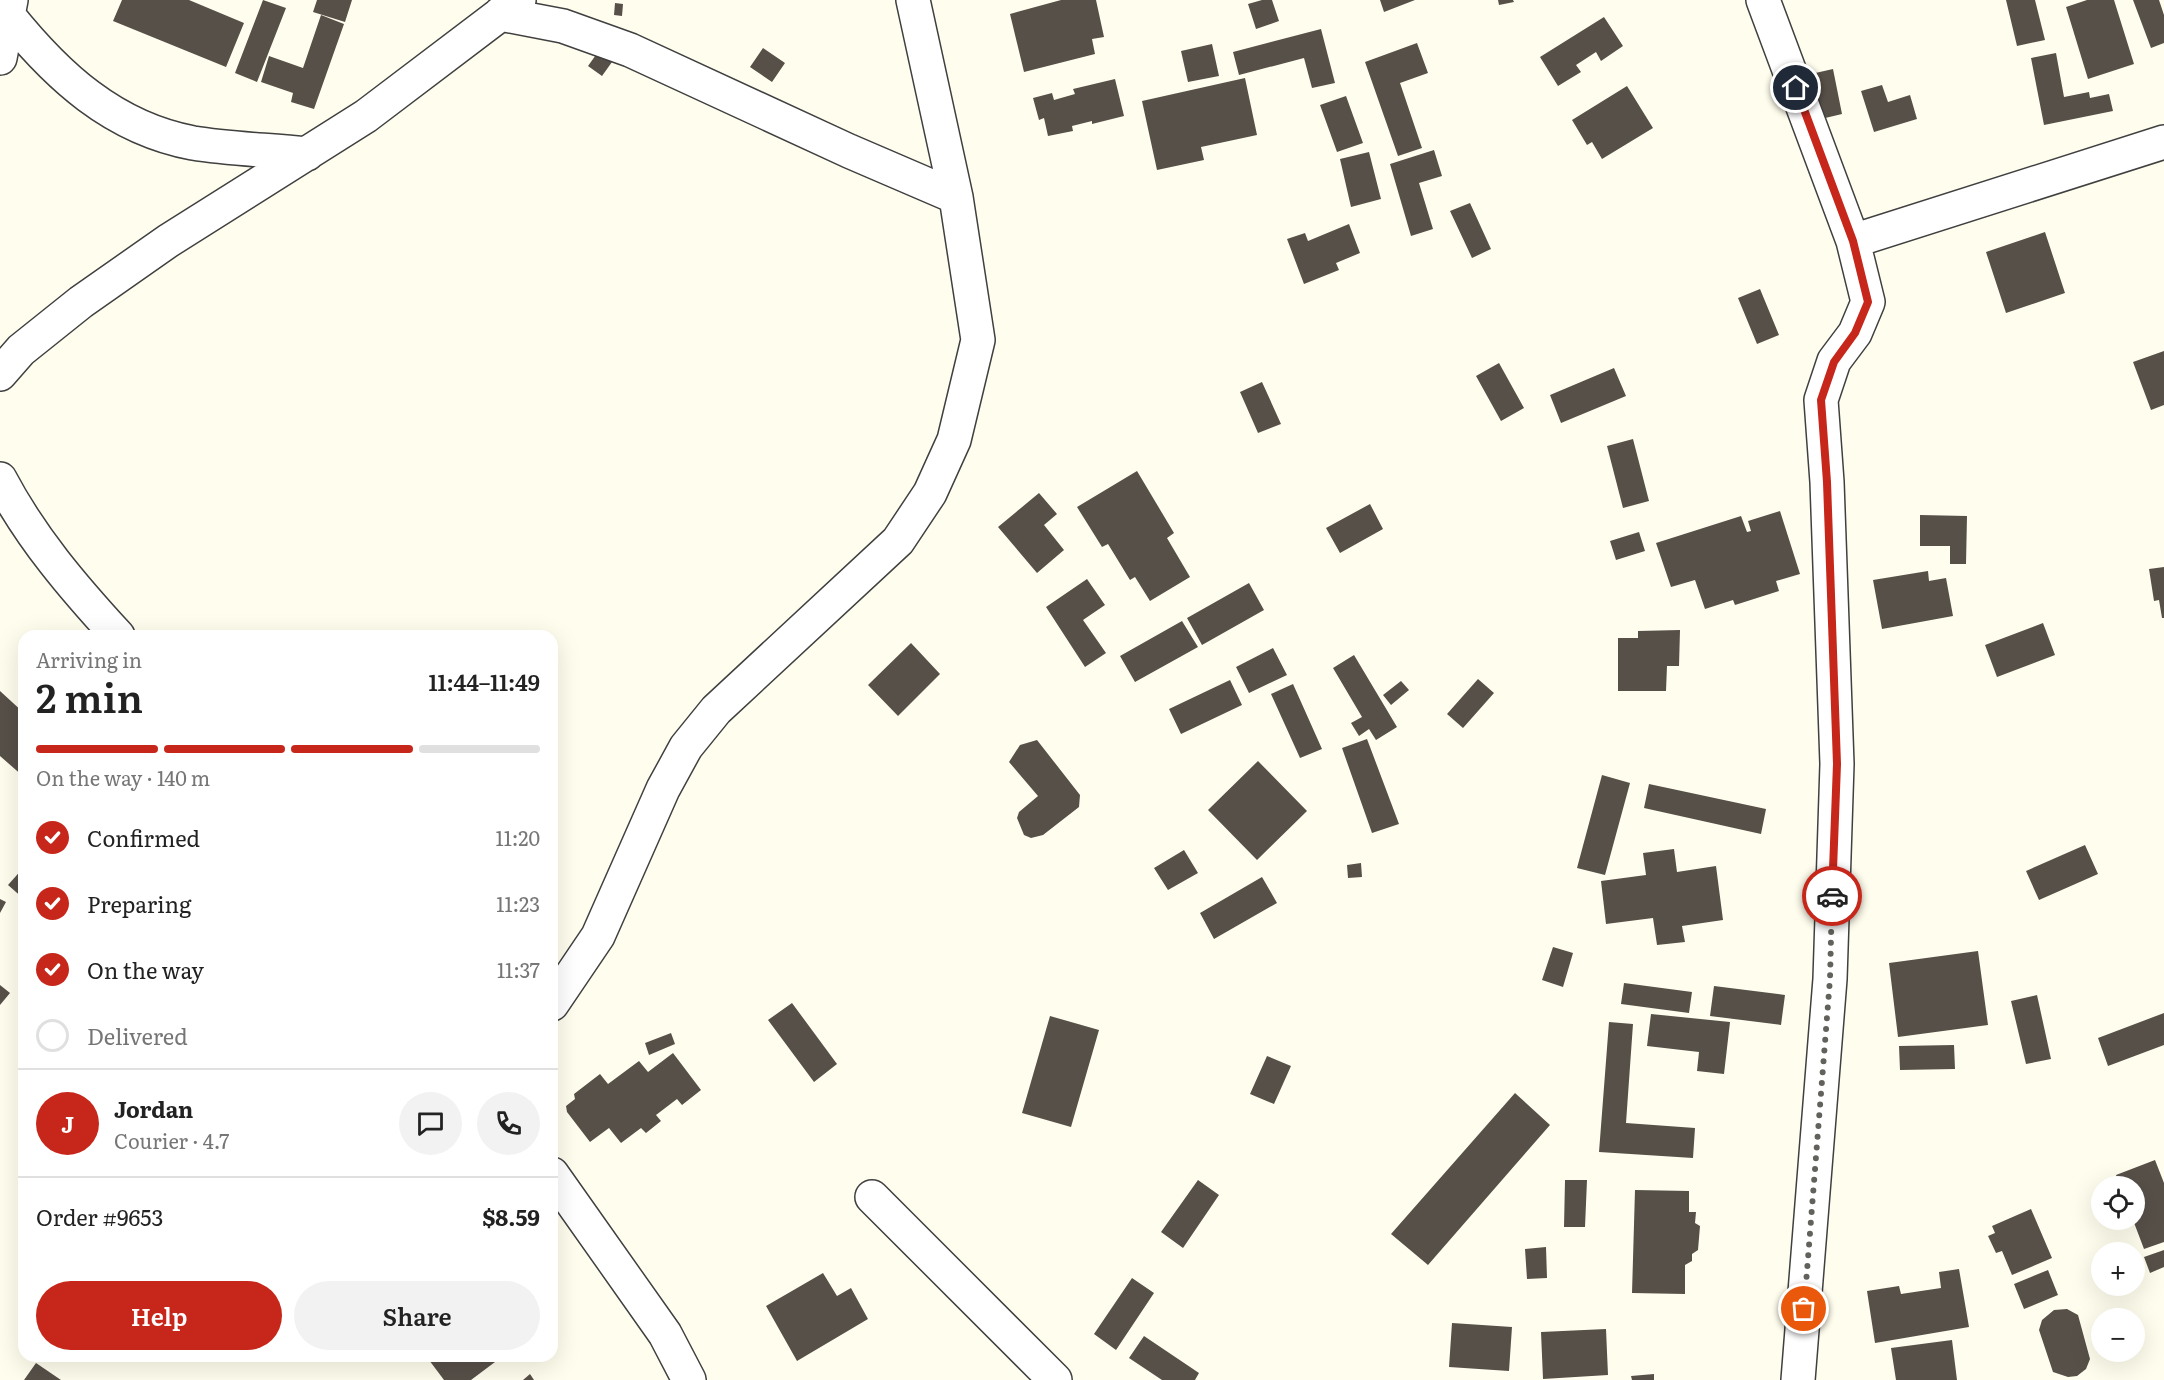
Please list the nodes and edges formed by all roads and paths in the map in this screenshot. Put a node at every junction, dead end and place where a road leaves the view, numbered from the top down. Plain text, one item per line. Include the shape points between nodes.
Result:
1 (913, 0) edge
2 (1763, 0) edge
3 (510, 7) edge
4 (10, 8) edge
5 (0, 58) edge
6 (2164, 142) edge
7 (307, 154) junction
8 (957, 197) junction
9 (1853, 241) junction
10 (0, 374) edge
11 (0, 479) edge
12 (113, 630) edge
13 (558, 995) edge
14 (558, 1183) edge
15 (872, 1197) dead end
16 (689, 1380) edge
17 (1055, 1380) edge
18 (1798, 1380) edge

1 - 8 street
2 - 9 street
3 - 7 street via 366,116
3 - 8 street via 630,50 849,152
4 - 5 street
4 - 7 street via 37,51 87,98 139,126 192,142
6 - 9 street
7 - 10 street via 168,241 81,302 21,350
8 - 13 street via 978,340 954,440 930,493 898,541 716,710 686,747 663,789 598,936
9 - 18 street via 1868,302 1855,333 1834,362 1821,400 1837,764 1830,979
11 - 12 street via 17,512 67,580
14 - 16 street via 664,1334
15 - 17 street

